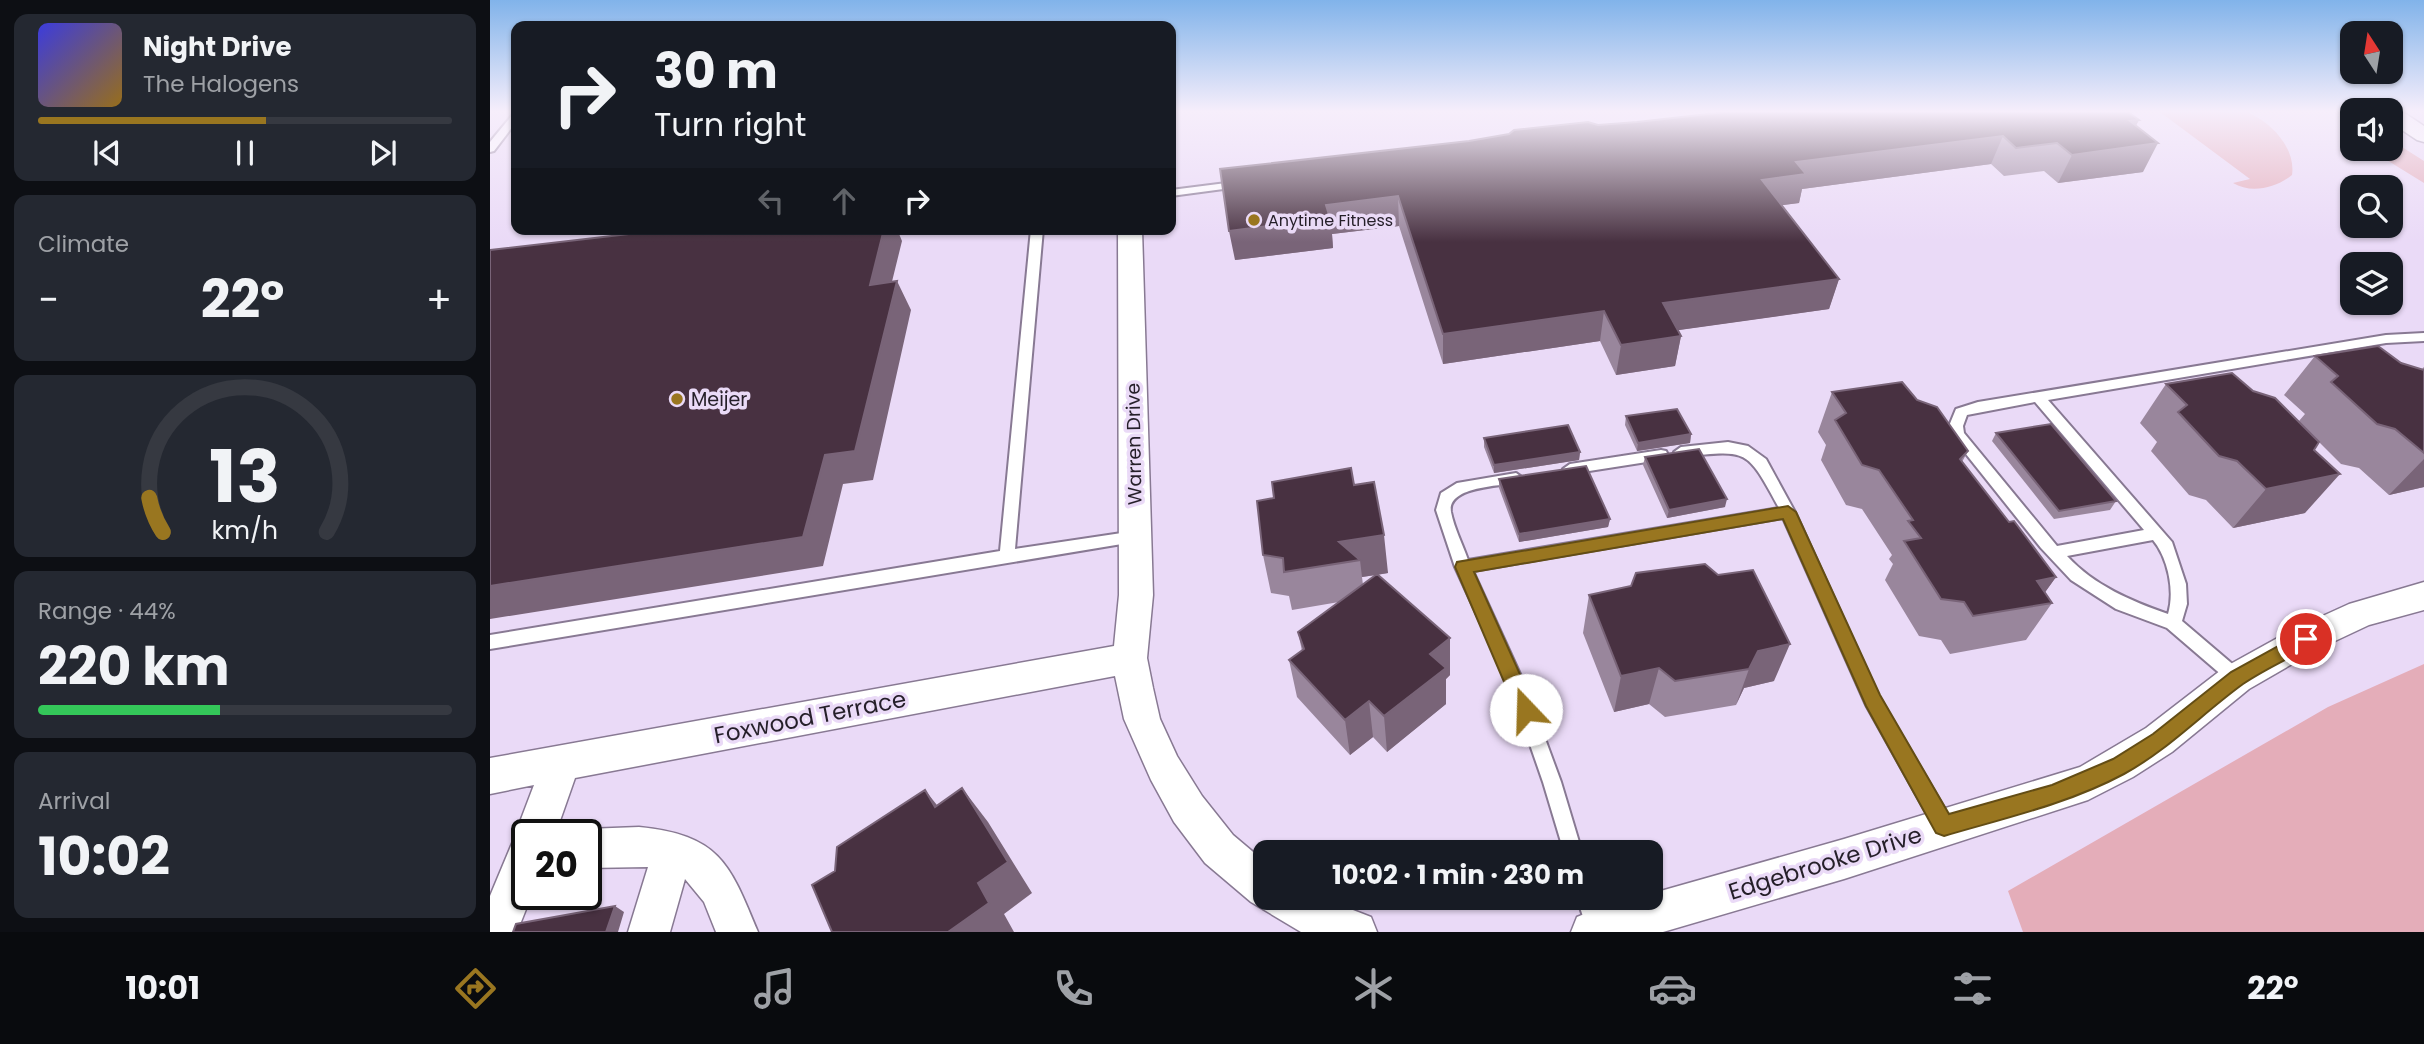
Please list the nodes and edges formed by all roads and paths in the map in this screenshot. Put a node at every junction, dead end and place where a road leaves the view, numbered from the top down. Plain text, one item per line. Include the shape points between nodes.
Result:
1 (1256, 183) edge
2 (1176, 192) edge
3 (1037, 235) edge
4 (1130, 235) edge
5 (2424, 337) edge
6 (2037, 396) junction
7 (1553, 472) edge
8 (1526, 476) edge
9 (1788, 512) junction
10 (2157, 533) junction
11 (1135, 537) junction
12 (2054, 553) junction
13 (1007, 556) junction
14 (1463, 567) junction
15 (2424, 596) edge
16 (2173, 623) junction
17 (490, 642) edge
18 (1130, 658) junction
19 (2237, 678) junction
20 (561, 764) junction
21 (490, 776) edge
22 (540, 819) edge
23 (1944, 826) junction
24 (1569, 840) edge
25 (602, 848) edge
26 (673, 852) junction
27 (1253, 878) edge
28 (511, 894) edge
29 (1303, 910) edge
30 (1592, 920) edge
31 (496, 932) edge
32 (649, 932) edge
33 (737, 932) edge
34 (1356, 932) edge

1 - 2 lane
3 - 13 lane
4 - 11 street, Warren Drive
5 - 6 lane
6 - 10 lane
6 - 12 lane via 1969,409 1961,412 1956,426 1957,434
7 - 9 lane via 1728,447 1743,450 1761,463
8 - 14 lane via 1457,488 1446,497 1443,509
9 - 14 lane
9 - 23 lane via 1872,700
10 - 12 lane
10 - 16 lane via 2176,572 2179,604
11 - 13 lane
11 - 18 street, Warren Drive
12 - 16 lane via 2102,594
13 - 17 lane
14 - 24 lane via 1517,687
15 - 19 street, Edgebrooke Drive via 2361,614
16 - 19 lane
18 - 20 street, Foxwood Terrace
18 - 27 street via 1142,719 1164,768 1219,849
19 - 23 street, Edgebrooke Drive via 2160,740 2088,782
20 - 21 street, Foxwood Terrace
20 - 22 street
23 - 30 street, Edgebrooke Drive via 1844,859
25 - 26 street via 643,846
26 - 32 street
26 - 33 street via 698,862 715,882
28 - 31 street
29 - 34 street

